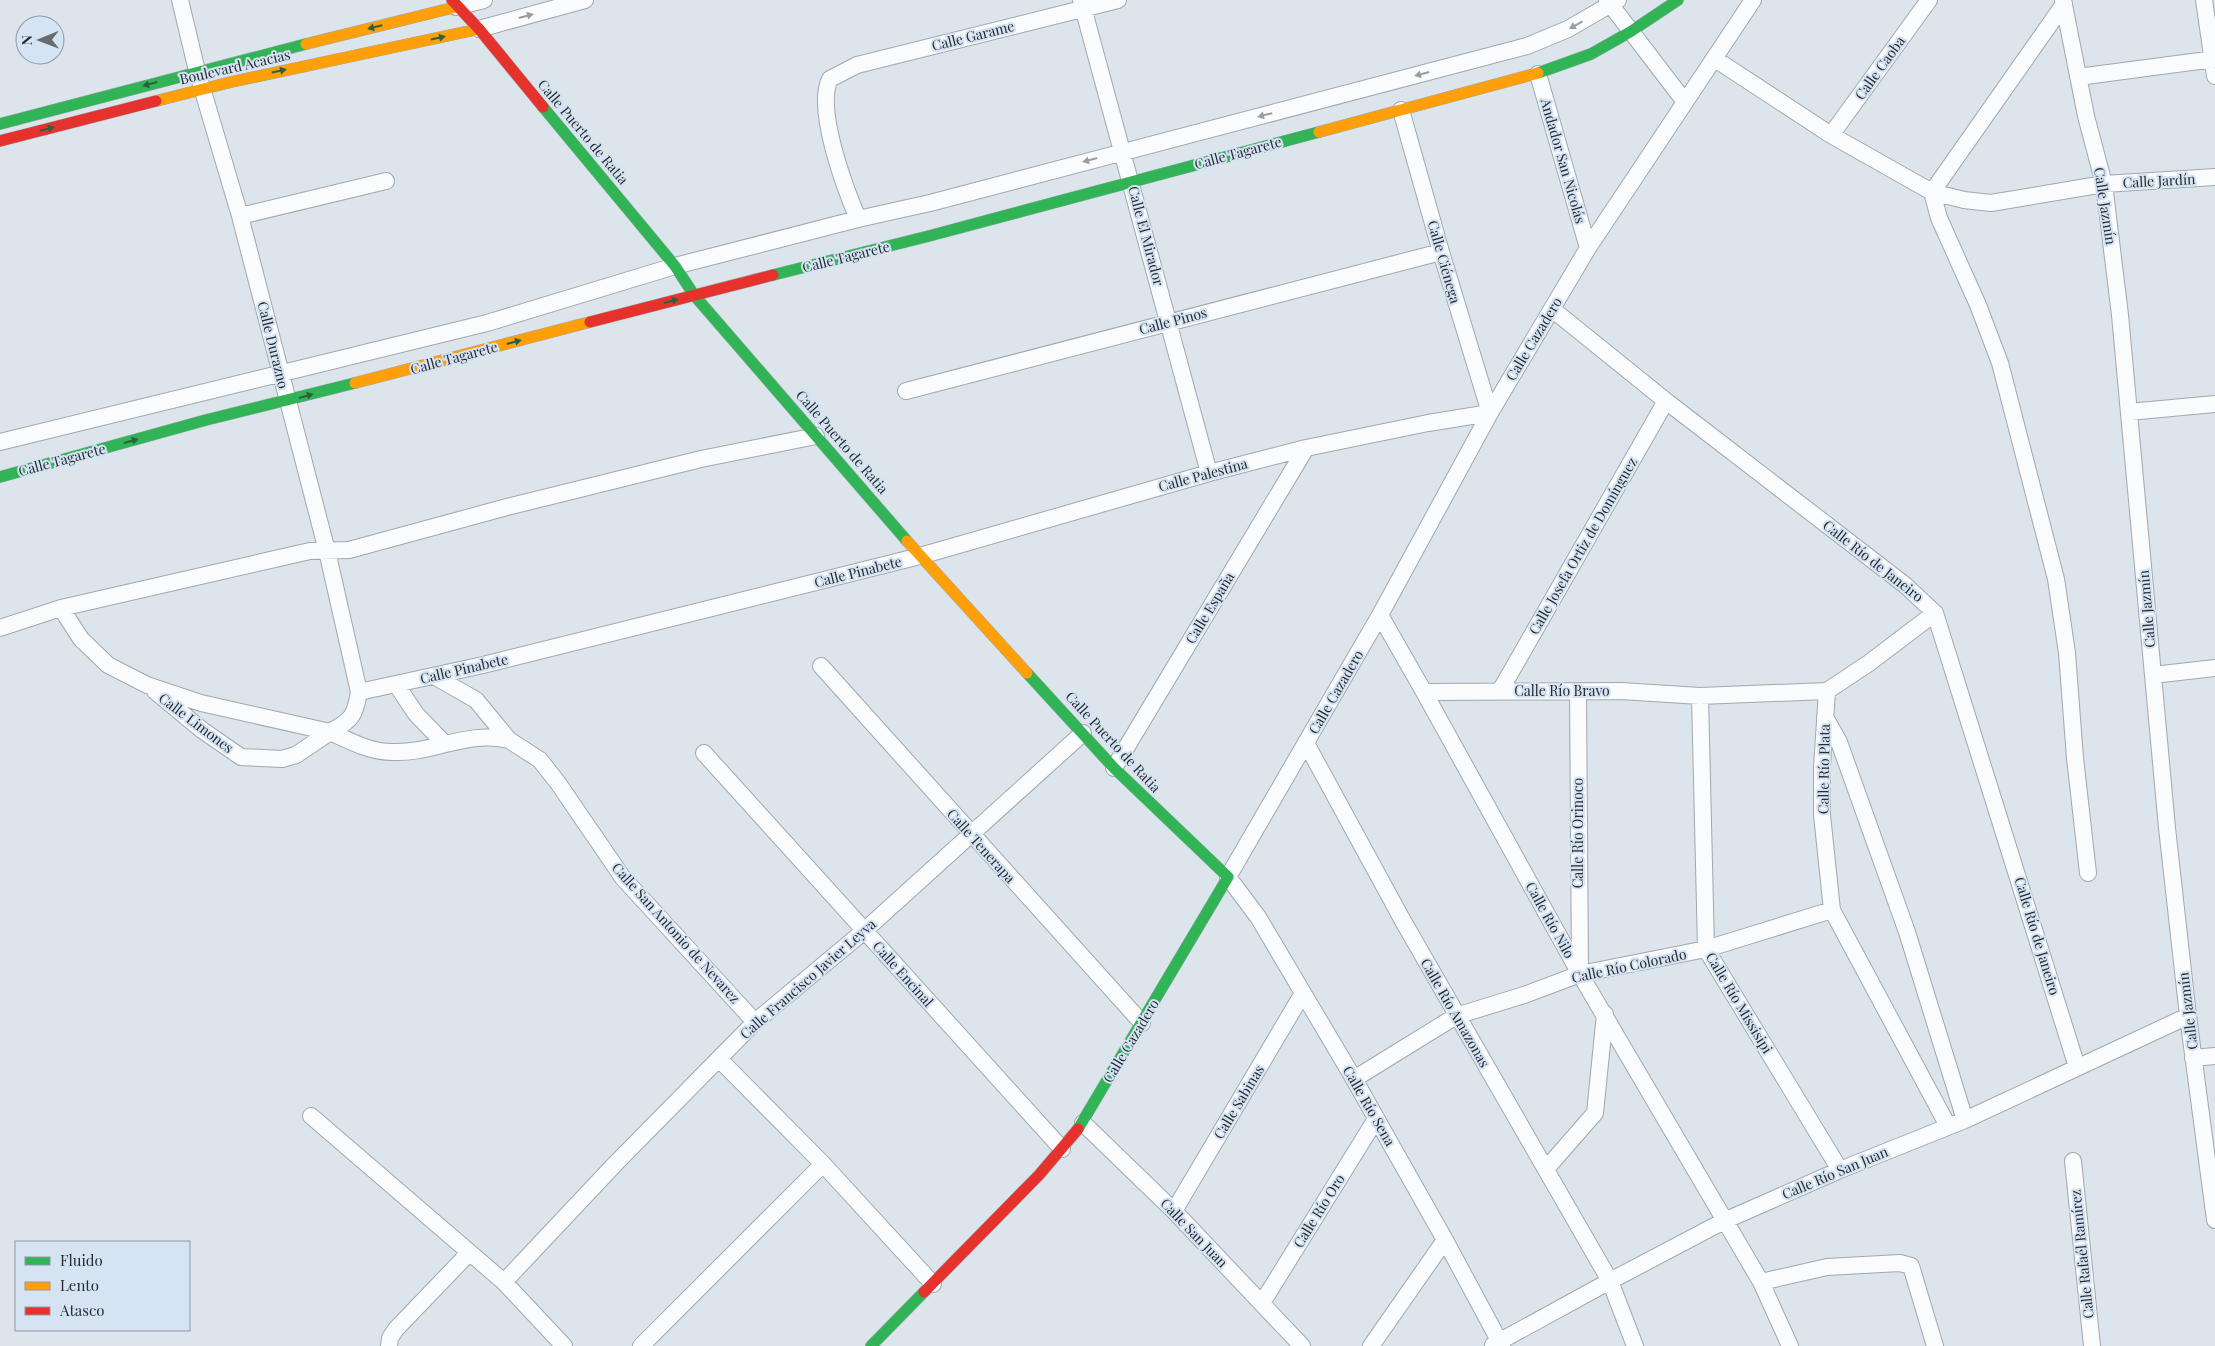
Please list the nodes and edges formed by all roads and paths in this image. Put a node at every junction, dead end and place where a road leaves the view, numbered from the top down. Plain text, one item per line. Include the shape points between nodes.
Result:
1 (180, 0) edge
2 (484, 0) edge
3 (585, 0) edge
4 (1118, 0) edge
5 (1678, 0) edge
6 (1753, 0) edge
7 (1928, 0) edge
8 (2204, 0) edge
9 (1612, 2) edge
10 (2064, 2) edge
11 (454, 3) edge
12 (1083, 5) edge
13 (479, 29) junction
14 (1630, 32) junction
15 (1715, 59) junction
16 (2214, 65) edge
17 (197, 71) junction
18 (1538, 74) junction
19 (2078, 77) junction
20 (202, 90) junction
21 (1685, 102) junction
22 (1401, 110) junction
23 (0, 124) edge
24 (1831, 135) junction
25 (0, 140) edge
26 (1123, 152) junction
27 (2215, 177) edge
28 (386, 181) dead end
29 (1131, 182) junction
30 (2104, 184) junction
31 (1932, 192) junction
32 (240, 216) junction
33 (858, 219) junction
34 (1588, 248) junction
35 (1441, 252) junction
36 (675, 266) junction
37 (694, 295) junction
38 (1552, 309) junction
39 (1169, 322) junction
40 (487, 323) junction
41 (492, 348) junction
42 (279, 373) junction
43 (906, 391) dead end
44 (287, 401) junction
45 (1666, 401) junction
46 (2215, 404) edge
47 (2129, 412) junction
48 (1490, 413) junction
49 (816, 436) junction
50 (0, 442) edge
51 (1306, 448) junction
52 (1209, 473) junction
53 (0, 477) edge
54 (327, 551) junction
55 (920, 556) junction
56 (61, 608) junction
57 (1935, 613) junction
58 (1380, 615) junction
59 (0, 628) edge
60 (821, 666) dead end
61 (2215, 668) edge
62 (2153, 675) junction
63 (434, 676) junction
64 (396, 684) junction
65 (146, 685) junction
66 (1500, 691) junction
67 (1578, 691) junction
68 (1827, 691) junction
69 (359, 692) junction
70 (1424, 692) junction
71 (1700, 696) junction
72 (1825, 717) junction
73 (330, 732) junction
74 (1083, 733) junction
75 (509, 740) junction
76 (1306, 743) junction
77 (445, 744) junction
78 (704, 753) dead end
79 (1114, 768) junction
80 (970, 835) junction
81 (2088, 873) dead end
82 (1228, 877) junction
83 (1832, 910) junction
84 (864, 931) junction
85 (1706, 949) junction
86 (1580, 974) junction
87 (1303, 993) junction
88 (1605, 1014) junction
89 (1456, 1016) junction
90 (2188, 1016) junction
91 (755, 1022) junction
92 (1142, 1023) junction
93 (2215, 1056) edge
94 (2193, 1058) junction
95 (719, 1059) junction
96 (2077, 1068) junction
97 (1354, 1079) junction
98 (311, 1116) dead end
99 (1376, 1120) junction
100 (1965, 1120) junction
101 (1083, 1123) junction
102 (1948, 1126) junction
103 (1062, 1149) junction
104 (2073, 1162) dead end
105 (823, 1164) junction
106 (1546, 1169) junction
107 (1840, 1170) junction
108 (1174, 1211) junction
109 (2215, 1220) edge
110 (1724, 1221) junction
111 (1445, 1240) junction
112 (469, 1253) junction
113 (1610, 1281) junction
114 (504, 1282) junction
115 (1761, 1282) junction
116 (933, 1284) junction
117 (1262, 1303) junction
118 (1498, 1344) edge
119 (389, 1346) edge
120 (564, 1346) edge
121 (641, 1346) edge
122 (871, 1346) edge
123 (1302, 1346) edge
124 (1372, 1346) edge
125 (1634, 1346) edge
126 (1790, 1346) edge
127 (1935, 1346) edge
128 (2092, 1346) edge

1 - 17 street, Calle Durazno
2 - 11 street
13 -> 3 street
4 - 12 street, Calle Garame
5 - 14 street, Calle Tagarete
6 - 15 street, Calle Cazadero
7 - 24 street, Calle Caoba
8 - 16 street
9 - 14 street
9 -> 26 street, Calle Tagarete via 1568,29 1527,46
10 - 19 street, Calle Jazmín
10 - 31 street
11 - 13 street, Calle Puerto de Ratia
11 -> 17 street, Boulevard Acacias
12 - 26 street, Calle El Mirador
12 - 33 street, Calle Garame via 857,65 830,78 826,108 832,140 842,179
20 -> 13 street, Boulevard Acacias
13 - 36 street, Calle Puerto de Ratia
14 - 18 street, Calle Tagarete via 1591,54
14 - 21 street
15 - 21 street, Calle Cazadero
15 - 24 street, Calle Jardín
16 - 19 street
17 - 20 street, Calle Durazno
17 -> 23 street, Boulevard Acacias
18 - 22 street, Calle Tagarete
18 - 34 street, Andador San Nicolás
19 - 30 street, Calle Jazmín
25 -> 20 street, Boulevard Acacias
20 - 32 street, Calle Durazno
21 - 34 street, Calle Cazadero
22 - 29 street, Calle Tagarete
22 - 35 street, Calle Ciénega
24 - 31 street, Calle Jardín
26 - 29 street, Calle El Mirador
26 -> 33 street, Calle Tagarete
27 - 30 street, Calle Jardín
28 - 32 street
29 - 37 street, Calle Tagarete
29 - 39 street, Calle El Mirador
30 - 31 street, Calle Jardín via 1991,203
30 - 47 street, Calle Jazmín
31 - 81 street via 1939,218 2000,362 2056,580 2067,653
32 - 42 street, Calle Durazno
33 - 36 street, Calle Tagarete
34 - 38 street, Calle Cazadero
35 - 39 street, Calle Pinos
35 - 48 street, Calle Ciénega
36 - 37 street, Calle Puerto de Ratia
36 - 40 street, Calle Tagarete
41 -> 37 street, Calle Tagarete
37 - 49 street, Calle Puerto de Ratia
38 - 45 street, Calle Río de Janeiro
38 - 48 street, Calle Cazadero
39 - 43 street, Calle Pinos
39 - 52 street, Calle El Mirador
40 - 41 street
40 - 42 street, Calle Tagarete
44 -> 41 street, Calle Tagarete
42 - 44 street, Calle Durazno
42 - 50 street, Calle Tagarete
53 -> 44 street, Calle Tagarete
44 - 54 street, Calle Durazno
45 - 57 street, Calle Río de Janeiro via 1905,585
45 - 66 street, Calle Josefa Ortiz de Domínguez
46 - 47 street
47 - 62 street, Calle Jazmín
48 - 51 street, Calle Palestina
48 - 58 street, Calle Cazadero
49 - 54 street via 691,462 348,550
49 - 55 street, Calle Puerto de Ratia
51 - 52 street, Calle Palestina
51 - 79 street, Calle España
52 - 55 street, Calle Palestina
54 - 56 street via 310,550
54 - 69 street, Calle Durazno
55 - 63 street, Calle Pinabete
55 - 74 street, Calle Puerto de Ratia
56 - 59 street
56 - 65 street via 80,639 108,665
57 - 68 street
57 - 96 street, Calle Río de Janeiro
58 - 70 street, Calle Río Nilo
58 - 76 street, Calle Cazadero
60 - 80 street, Calle Tenerapa
61 - 62 street
62 - 90 street, Calle Jazmín
63 - 64 street, Calle Pinabete
63 - 75 street, Calle San Antonio de Nevarez via 476,700
64 - 69 street, Calle Pinabete
64 - 77 street via 416,714
65 - 73 street via 200,703
65 - 73 street, Calle Limones via 241,757 282,759 296,755
66 - 67 street, Calle Río Bravo
66 - 70 street, Calle Río Bravo
67 - 71 street, Calle Río Bravo
67 - 86 street, Calle Río Orinoco
68 - 71 street, Calle Río Bravo
68 - 72 street
69 - 73 street via 355,714
70 - 86 street, Calle Río Nilo
71 - 85 street, Calle Río Missisipi
72 - 83 street, Calle Río Plata via 1822,815
72 - 100 street, Calle Río Plata via 1839,742 1907,932
73 - 77 street via 370,749 392,752
74 - 79 street, Calle Puerto de Ratia
74 - 80 street, Calle Francisco Javier Leyva
75 - 77 street via 479,736
75 - 91 street, Calle San Antonio de Nevarez via 540,760 623,878
76 - 82 street, Calle Cazadero
76 - 89 street, Calle Río Amazonas
78 - 84 street, Calle Encinal
79 - 82 street, Calle Puerto de Ratia
80 - 84 street, Calle Francisco Javier Leyva
80 - 92 street, Calle Tenerapa
82 - 87 street, Calle Río Sena via 1258,917
82 - 92 street, Calle Cazadero
83 - 85 street, Calle Río Colorado
83 - 102 street, Calle Río Plata
84 - 91 street, Calle Francisco Javier Leyva
84 - 103 street, Calle Encinal
85 - 86 street, Calle Río Colorado
85 - 107 street, Calle Río Missisipi
86 - 88 street, Calle Río Nilo
86 - 89 street, Calle Río Colorado
87 - 97 street, Calle Río Sena
87 - 108 street, Calle Sabinas
88 - 106 street via 1595,1113
88 - 110 street, Calle Río Nilo
89 - 97 street, Calle Río Colorado
89 - 106 street, Calle Río Amazonas
90 - 94 street, Calle Jazmín
90 - 96 street, Calle Río San Juan
91 - 95 street, Calle Francisco Javier Leyva
92 - 101 street, Calle Cazadero
93 - 94 street
94 - 109 street, Calle Jazmín
95 - 105 street
95 - 114 street, Calle Francisco Javier Leyva
96 - 100 street, Calle Río San Juan
97 - 99 street, Calle Río Sena
98 - 112 street
99 - 111 street, Calle Río Sena
99 - 117 street, Calle Río Oro
100 - 102 street, Calle Río San Juan
101 - 103 street, Calle Cazadero
101 - 108 street, Calle San Juan
102 - 107 street, Calle Río San Juan
103 - 116 street, Calle Cazadero
104 - 128 street, Calle Rafaél Ramírez
105 - 116 street
105 - 121 street
106 - 113 street, Calle Río Amazonas
107 - 110 street, Calle Río San Juan
108 - 117 street, Calle San Juan
110 - 113 street, Calle Río San Juan
110 - 115 street, Calle Río Nilo
111 - 118 street, Calle Río Sena
111 - 124 street
112 - 114 street
112 - 119 street via 396,1329
113 - 118 street, Calle Río San Juan
113 - 125 street, Calle Río Amazonas
114 - 120 street
115 - 126 street, Calle Río Nilo
115 - 127 street via 1826,1267 1900,1263 1911,1266
116 - 122 street, Calle Cazadero
117 - 123 street, Calle San Juan

